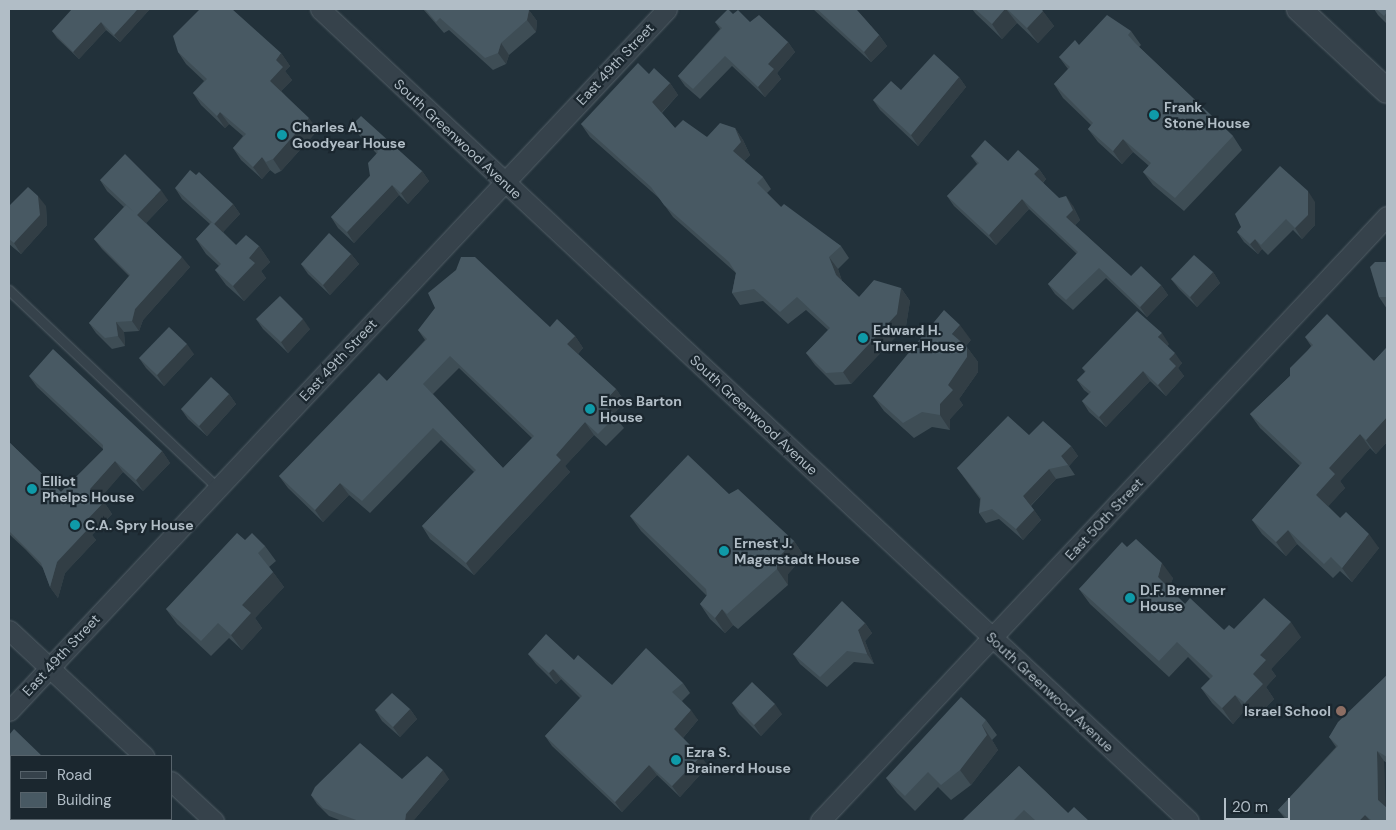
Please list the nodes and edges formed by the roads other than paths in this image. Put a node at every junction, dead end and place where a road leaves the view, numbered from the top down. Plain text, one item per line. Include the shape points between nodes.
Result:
1 (320, 9) edge
2 (667, 9) edge
3 (1299, 9) edge
4 (1387, 91) edge
5 (504, 182) junction
6 (1387, 216) edge
7 (9, 290) edge
8 (218, 488) junction
9 (9, 630) edge
10 (992, 638) junction
11 (49, 667) junction
12 (9, 711) edge
13 (143, 755) edge
14 (172, 782) edge
15 (214, 821) edge
16 (820, 821) edge
17 (1189, 821) edge

1 - 5 street, South Greenwood Avenue
2 - 5 street, East 49th Street
3 - 4 street
5 - 8 street, East 49th Street
5 - 10 street, South Greenwood Avenue
6 - 10 street, East 50th Street
7 - 8 lane
8 - 11 street, East 49th Street
9 - 11 street
10 - 16 street, East 50th Street
10 - 17 street, South Greenwood Avenue
11 - 12 street, East 49th Street
11 - 13 street
14 - 15 street

